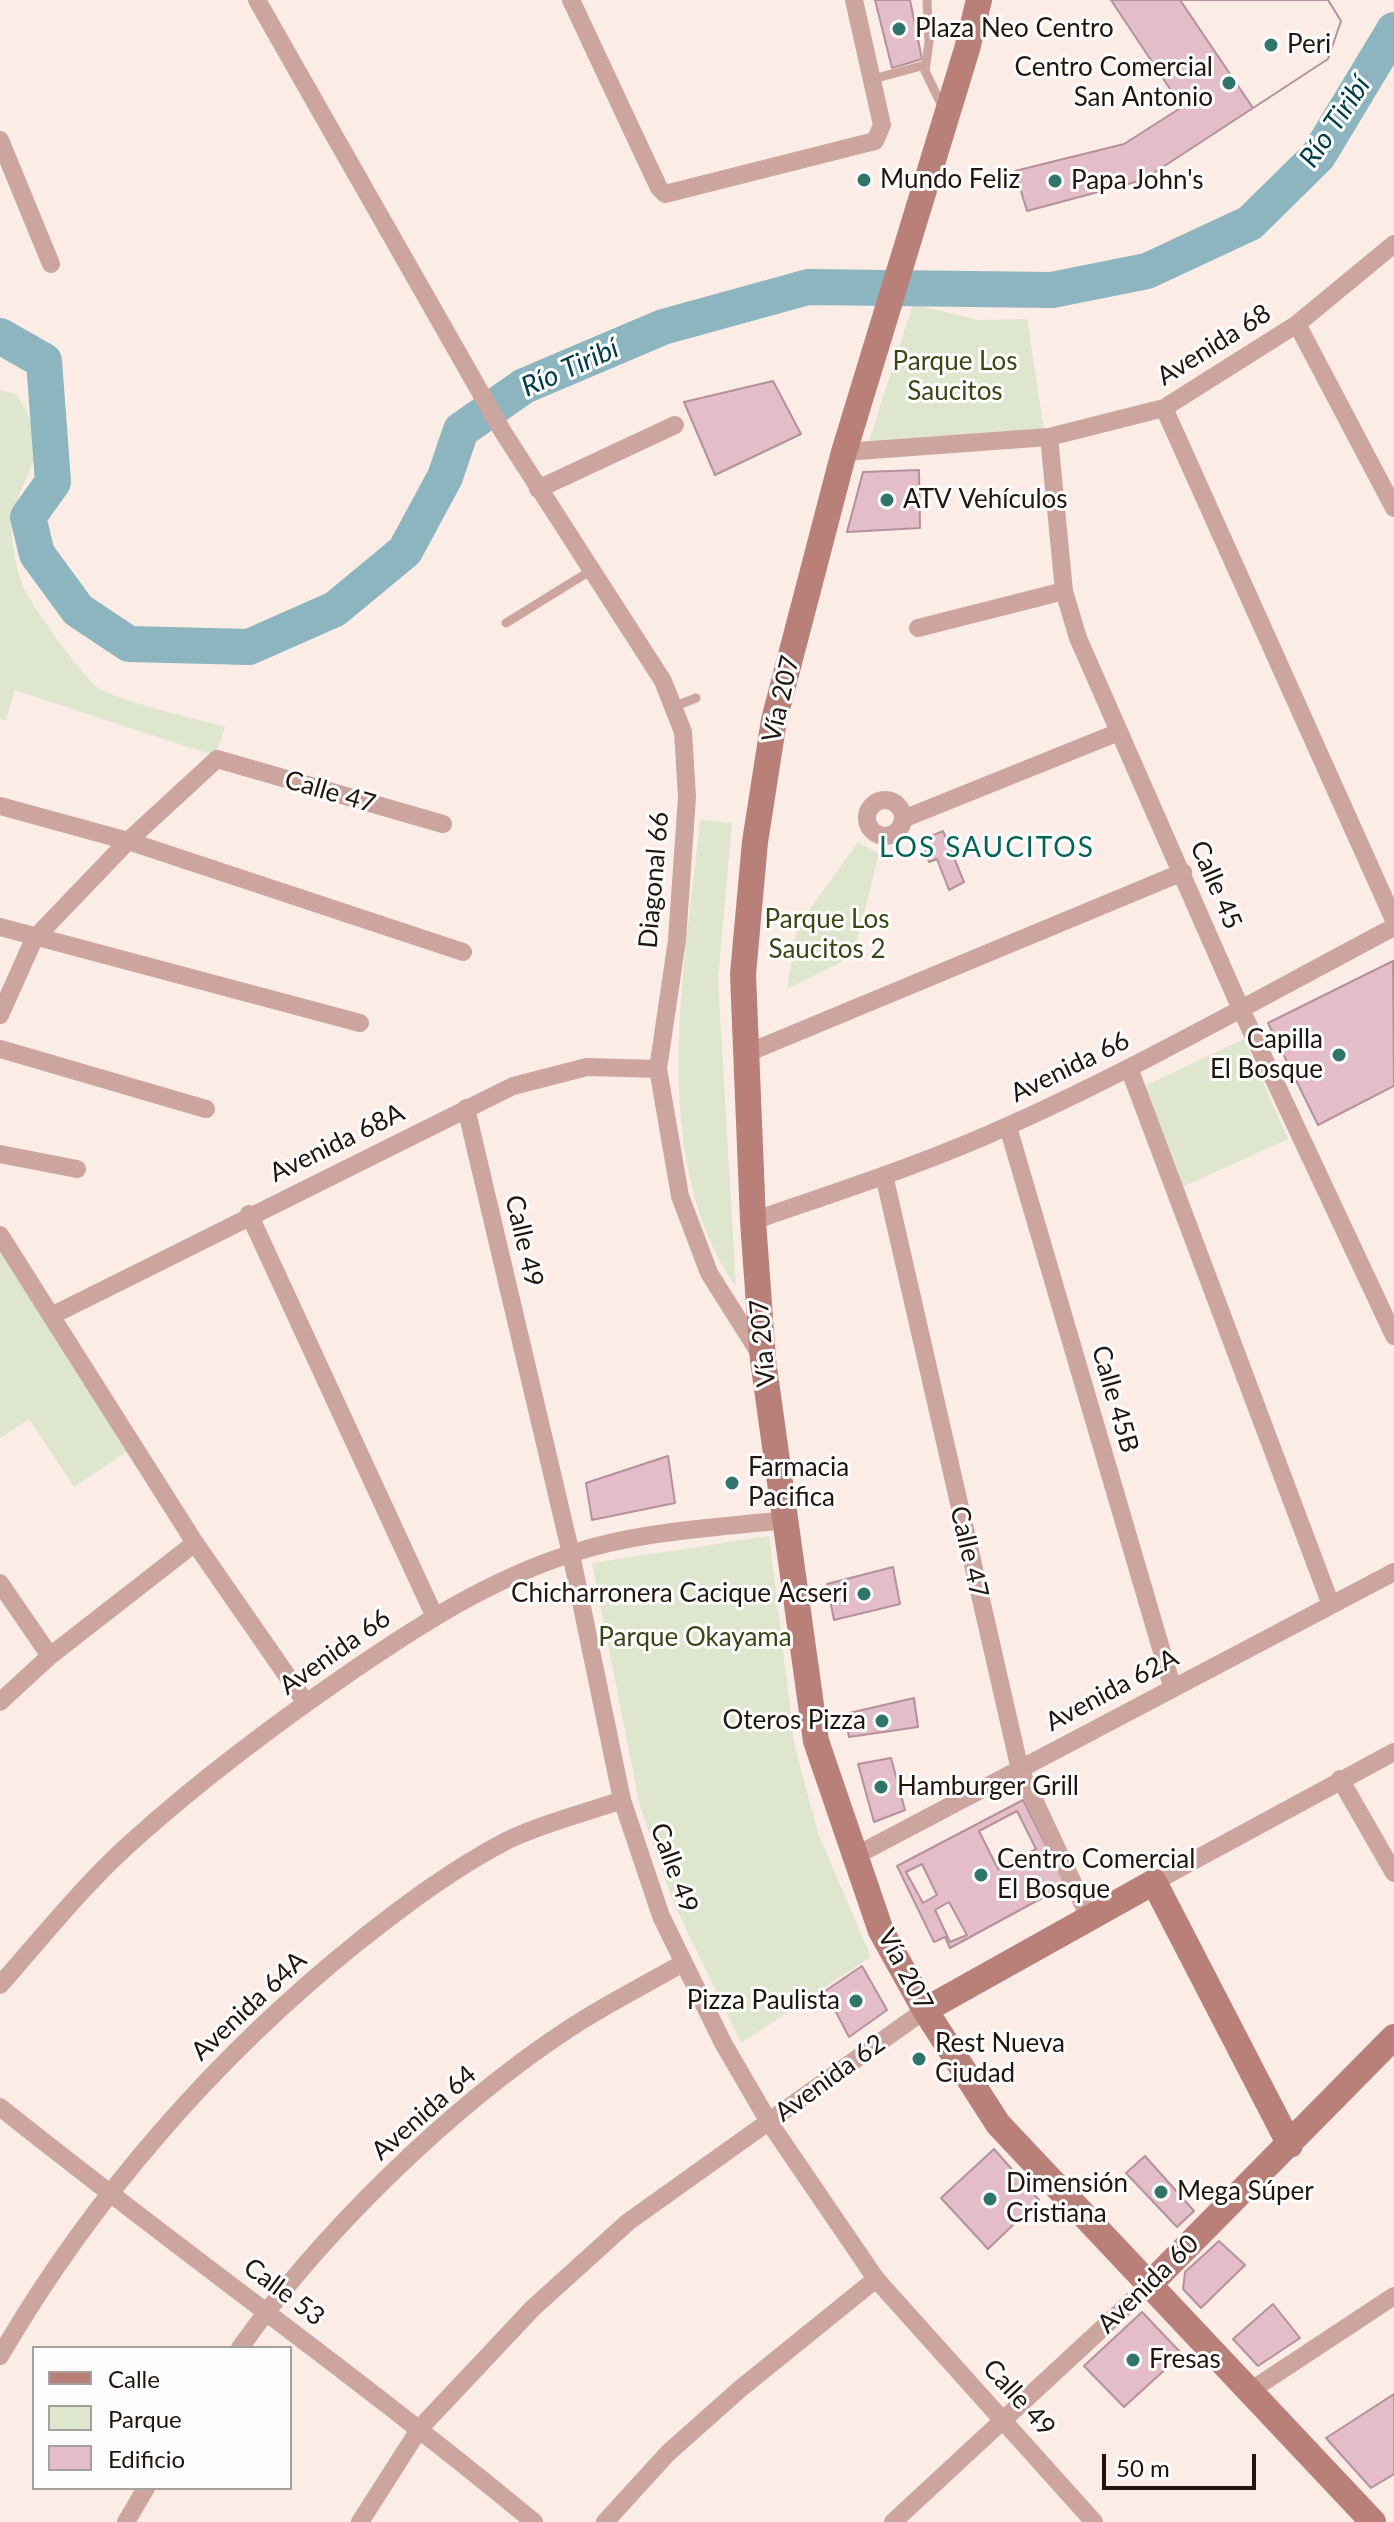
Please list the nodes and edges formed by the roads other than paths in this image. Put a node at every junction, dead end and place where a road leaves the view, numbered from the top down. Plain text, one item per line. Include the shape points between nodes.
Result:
1 (257, 0) edge
2 (571, 0) edge
3 (854, 0) edge
4 (927, 0) edge
5 (979, 0) edge
6 (925, 65) junction
7 (873, 79) junction
8 (946, 115) junction
9 (0, 140) edge
10 (1394, 244) edge
11 (51, 264) dead end
12 (1297, 324) junction
13 (1164, 408) junction
14 (675, 425) dead end
15 (1049, 437) junction
16 (844, 452) junction
17 (538, 489) junction
18 (1394, 508) edge
19 (590, 571) junction
20 (1064, 591) junction
21 (506, 623) dead end
22 (918, 628) dead end
23 (696, 698) dead end
24 (673, 707) junction
25 (1119, 732) junction
26 (0, 806) edge
27 (903, 819) dead end
28 (443, 824) dead end
29 (128, 841) junction
30 (1183, 872) junction
31 (1394, 920) edge
32 (0, 927) edge
33 (1394, 927) edge
34 (34, 939) junction
35 (463, 952) dead end
36 (1240, 1007) junction
37 (0, 1015) edge
38 (360, 1023) dead end
39 (0, 1049) edge
40 (745, 1054) junction
41 (1129, 1068) junction
42 (658, 1069) junction
43 (466, 1108) junction
44 (206, 1109) dead end
45 (1008, 1127) junction
46 (0, 1154) edge
47 (77, 1169) dead end
48 (884, 1175) junction
49 (249, 1214) junction
50 (753, 1221) junction
51 (0, 1235) edge
52 (53, 1315) junction
53 (1394, 1336) edge
54 (763, 1360) junction
55 (785, 1520) junction
56 (195, 1543) junction
57 (571, 1554) junction
58 (1394, 1572) edge
59 (0, 1583) edge
60 (1331, 1605) junction
61 (434, 1615) junction
62 (50, 1656) junction
63 (1172, 1686) junction
64 (0, 1702) edge
65 (306, 1703) junction
66 (1394, 1752) edge
67 (1020, 1770) junction
68 (1340, 1779) junction
69 (622, 1800) junction
70 (855, 1856) junction
71 (1394, 1873) edge
72 (1154, 1882) junction
73 (1089, 1917) junction
74 (683, 1963) junction
75 (0, 1985) edge
76 (925, 2010) junction
77 (1394, 2037) edge
78 (0, 2107) edge
79 (769, 2122) junction
80 (1290, 2145) junction
81 (110, 2195) junction
82 (876, 2279) junction
83 (1148, 2286) junction
84 (1394, 2296) edge
85 (266, 2310) junction
86 (241, 2346) edge
87 (0, 2356) edge
88 (1250, 2391) junction
89 (1004, 2420) junction
90 (420, 2428) junction
91 (145, 2490) edge
92 (126, 2522) edge
93 (360, 2522) edge
94 (534, 2522) edge
95 (605, 2522) edge
96 (893, 2522) edge
97 (1094, 2522) edge
98 (1373, 2522) edge

1 - 17 street, Diagonal 66
2 - 7 street via 665,194 870,145 882,125
3 - 7 street
4 - 6 lane
5 - 8 main road, Vía 207
6 - 7 lane
6 - 8 lane
8 - 16 main road, Vía 207
9 - 11 street
10 - 12 street, Avenida 68
12 - 13 street, Avenida 68
12 - 18 street
13 - 15 street, Avenida 68
13 - 31 street
14 - 17 street
15 - 16 street, Avenida 68
15 - 20 street, Calle 45
16 - 40 main road, Vía 207 via 774,720 744,959
17 - 19 street, Diagonal 66
19 - 21 lane
19 - 24 street, Diagonal 66 via 626,619
20 - 22 street
20 - 25 street, Calle 45 via 1078,638
23 - 24 lane
24 - 42 street, Diagonal 66 via 683,732 687,797 677,940
25 - 27 street
25 - 30 street, Calle 45
26 - 29 street
28 - 29 street, Calle 47 via 217,759
29 - 34 street
29 - 35 street
30 - 36 street, Calle 45
30 - 40 street
32 - 34 street
33 - 36 street, Avenida 66
34 - 37 street
34 - 38 street
36 - 41 street, Avenida 66
36 - 53 street, Calle 45
39 - 44 street
40 - 50 main road, Vía 207
41 - 45 street, Avenida 66
41 - 60 street
42 - 43 street, Avenida 68A via 587,1067 513,1086
42 - 54 street, Diagonal 66 via 680,1196 709,1273
43 - 49 street, Avenida 68A
43 - 57 street, Calle 49
45 - 48 street, Avenida 66
45 - 63 street, Calle 45B
46 - 47 street
48 - 50 street, Avenida 66
48 - 67 street, Calle 47
49 - 52 street, Avenida 68A
49 - 61 street
50 - 54 main road, Vía 207
51 - 52 street
52 - 56 street
54 - 55 main road, Vía 207
55 - 57 street, Avenida 66 via 638,1537
55 - 70 main road, Vía 207 via 816,1741
56 - 62 street
56 - 65 street
57 - 61 street, Avenida 66 via 504,1579
57 - 69 street, Calle 49
58 - 60 street, Avenida 62A
59 - 62 street
60 - 63 street, Avenida 62A
61 - 65 street, Avenida 66
62 - 64 street
63 - 67 street, Avenida 62A
65 - 75 street, Avenida 66 via 136,1838
66 - 68 street, Avenida 62
67 - 70 street, Avenida 62A
67 - 73 street, Calle 47
68 - 71 street
68 - 72 street, Avenida 62
69 - 74 street, Calle 49 via 661,1916
69 - 81 street, Avenida 64A via 510,1839 417,1895 310,1981 205,2083
70 - 76 main road, Vía 207 via 881,1931
72 - 73 main road, Avenida 62
72 - 80 main road
73 - 76 main road, Avenida 62
74 - 79 street, Calle 49
74 - 85 street, Avenida 64 via 566,2030 465,2109 349,2214
76 - 79 street, Avenida 62
76 - 83 main road, Vía 207 via 998,2124
77 - 80 main road, Avenida 60
78 - 81 street, Calle 53
79 - 82 street, Calle 49
79 - 90 street, Avenida 62 via 628,2222 533,2308
80 - 83 main road, Avenida 60
81 - 85 street, Calle 53
81 - 87 street, Avenida 64A via 26,2310
82 - 89 street, Calle 49
82 - 95 street via 668,2453
83 - 88 main road, Vía 207
83 - 89 street, Avenida 60
84 - 88 street
85 - 86 street, Avenida 64
85 - 90 street, Calle 53
88 - 98 main road, Vía 207
89 - 96 street, Avenida 60
89 - 97 street, Calle 49
90 - 93 street, Avenida 62
90 - 94 street, Calle 53
91 - 92 street

